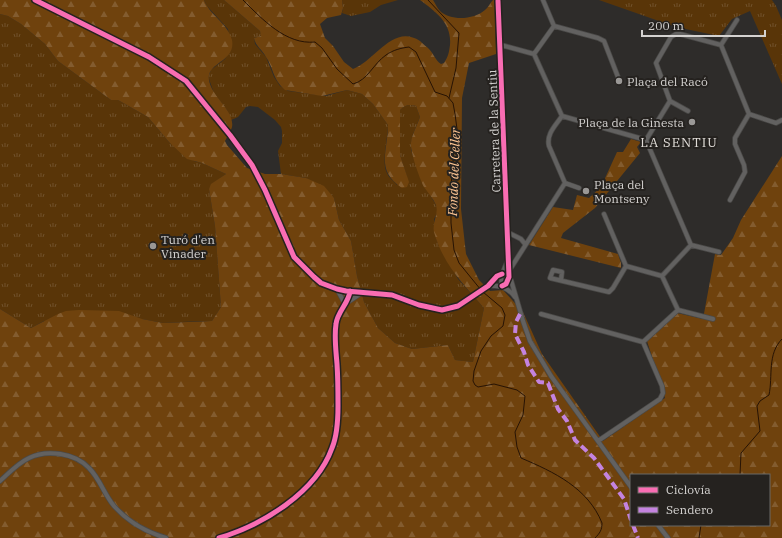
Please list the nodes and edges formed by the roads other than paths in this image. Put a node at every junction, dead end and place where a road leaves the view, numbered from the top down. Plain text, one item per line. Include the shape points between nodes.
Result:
1 (35, 0) edge
2 (543, 0) edge
3 (498, 1) dead end
4 (737, 20) dead end
5 (554, 26) junction
6 (501, 45) junction
7 (721, 45) junction
8 (534, 54) junction
9 (618, 77) dead end
10 (670, 101) junction
11 (688, 111) dead end
12 (750, 114) junction
13 (562, 116) junction
14 (782, 120) edge
15 (646, 140) junction
16 (565, 183) junction
17 (579, 188) dead end
18 (730, 200) dead end
19 (604, 214) dead end
20 (507, 232) junction
21 (530, 236) junction
22 (521, 239) junction
23 (525, 244) junction
24 (691, 245) junction
25 (719, 252) dead end
26 (508, 260) junction
27 (513, 265) junction
28 (626, 266) junction
29 (508, 272) junction
30 (502, 274) junction
31 (662, 276) junction
32 (509, 278) junction
33 (561, 280) dead end
34 (502, 286) junction
35 (487, 287) junction
36 (336, 289) junction
37 (348, 291) junction
38 (363, 292) junction
39 (516, 299) junction
40 (345, 304) junction
41 (678, 310) junction
42 (541, 314) dead end
43 (713, 319) dead end
44 (643, 342) junction
45 (598, 441) junction
46 (0, 481) edge
47 (630, 486) edge
48 (659, 526) edge
49 (166, 538) edge
50 (219, 538) edge
51 (668, 538) edge

1 - 36 street via 149,57 186,81 252,165 294,257 321,283
2 - 5 street
3 - 6 street, Carretera de la Sentiu
4 - 7 street
5 - 8 street
5 - 9 street via 602,40
6 - 8 street
6 - 20 street, Carretera de la Sentiu
7 - 10 street via 680,34 671,36 656,63
7 - 12 street
8 - 13 street
10 - 11 street
10 - 15 street
12 - 14 street via 776,123
12 - 18 street via 735,138 745,172
13 - 15 street
13 - 16 street via 548,140
15 - 24 street
16 - 17 street
16 - 21 street
19 - 28 street
20 - 22 street
20 - 26 street, Carretera de la Sentiu
21 - 22 street
21 - 23 street
22 - 23 street
23 - 27 street
24 - 25 street
24 - 31 street
26 - 29 street, Carretera de la Sentiu
26 - 30 street
27 - 29 street
27 - 32 street
28 - 31 street
28 - 33 street via 609,292
29 - 32 street, Carretera de la Sentiu
30 - 32 street
30 - 34 street
30 - 35 street
31 - 41 street
32 - 34 street
32 - 39 street, Carretera de la Sentiu
34 - 35 street
34 - 39 street
35 - 38 street via 453,308 442,310 392,295
36 - 37 street
36 - 40 street
37 - 38 street
37 - 40 street via 349,298
38 - 40 street
39 - 45 street via 530,341 551,376
40 - 50 street via 337,318 335,330 338,408 334,441 324,467 308,486 275,513
41 - 43 street
41 - 44 street
42 - 44 street
44 - 45 street via 663,393 660,399
45 - 47 street
46 - 49 street via 19,464 40,454 69,455 89,468 122,514 143,530
48 - 51 street

